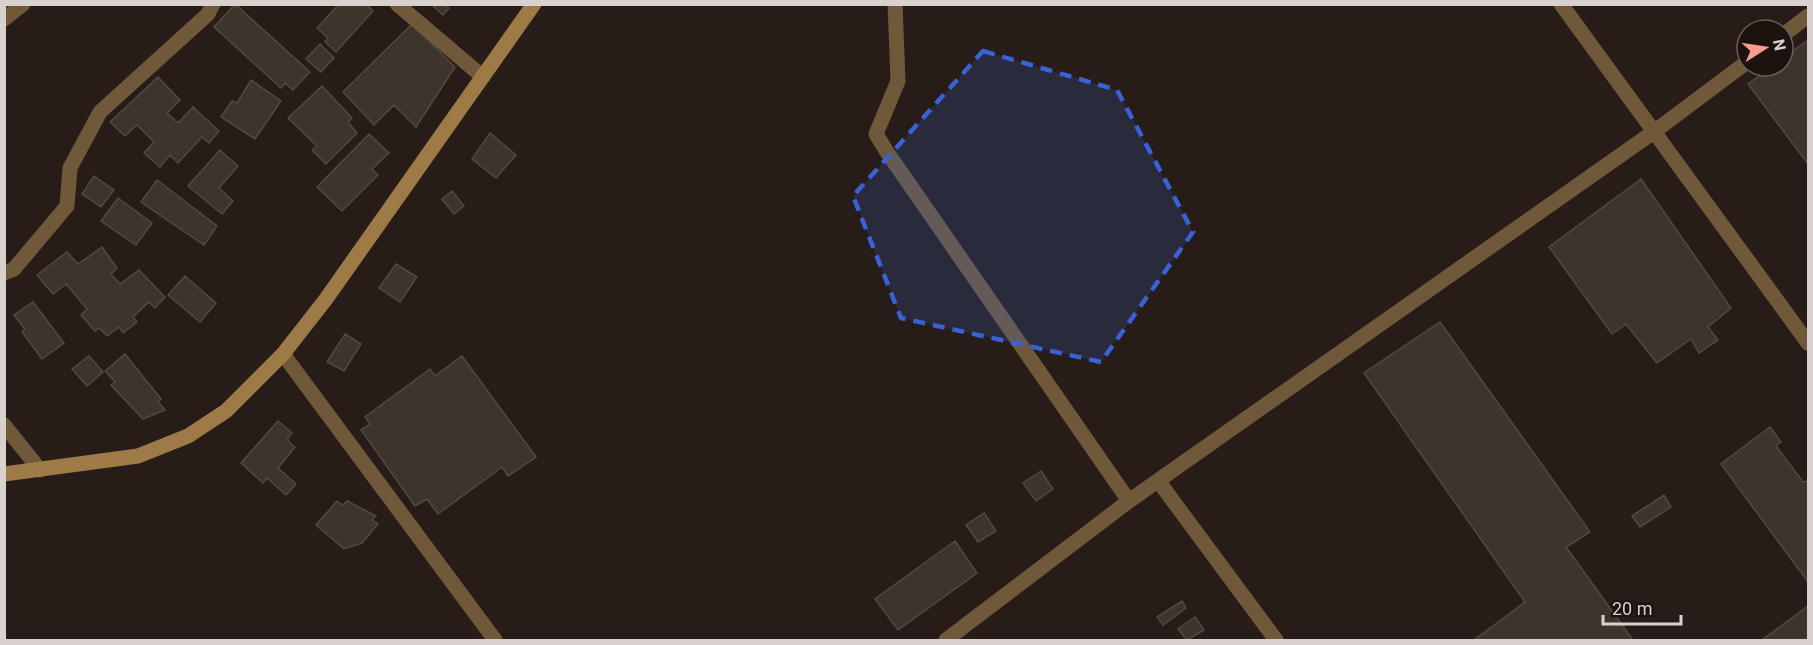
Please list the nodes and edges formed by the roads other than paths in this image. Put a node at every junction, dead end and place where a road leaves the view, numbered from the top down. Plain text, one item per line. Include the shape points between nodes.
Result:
1 (23, 4) edge
2 (213, 4) edge
3 (397, 4) edge
4 (534, 4) edge
5 (895, 4) edge
6 (1561, 4) edge
7 (1809, 16) edge
8 (4, 19) edge
9 (1795, 26) edge
10 (1735, 71) edge
11 (483, 76) junction
12 (1655, 131) junction
13 (4, 273) edge
14 (1809, 343) edge
15 (283, 354) junction
16 (4, 425) edge
17 (40, 470) junction
18 (4, 474) edge
19 (1159, 482) junction
20 (1129, 501) junction
21 (495, 640) edge
22 (946, 640) edge
23 (1276, 640) edge

1 - 8 street
2 - 13 street via 208,14 100,112 70,168 66,206 14,269
3 - 11 street
4 - 11 street
5 - 20 street via 898,81 876,134
6 - 12 street
7 - 9 street
10 - 12 street
11 - 15 street
12 - 14 street
12 - 19 street
15 - 17 street via 226,411 188,436 138,456
15 - 21 street
16 - 17 street
17 - 18 street
19 - 20 street
19 - 23 street
20 - 22 street

